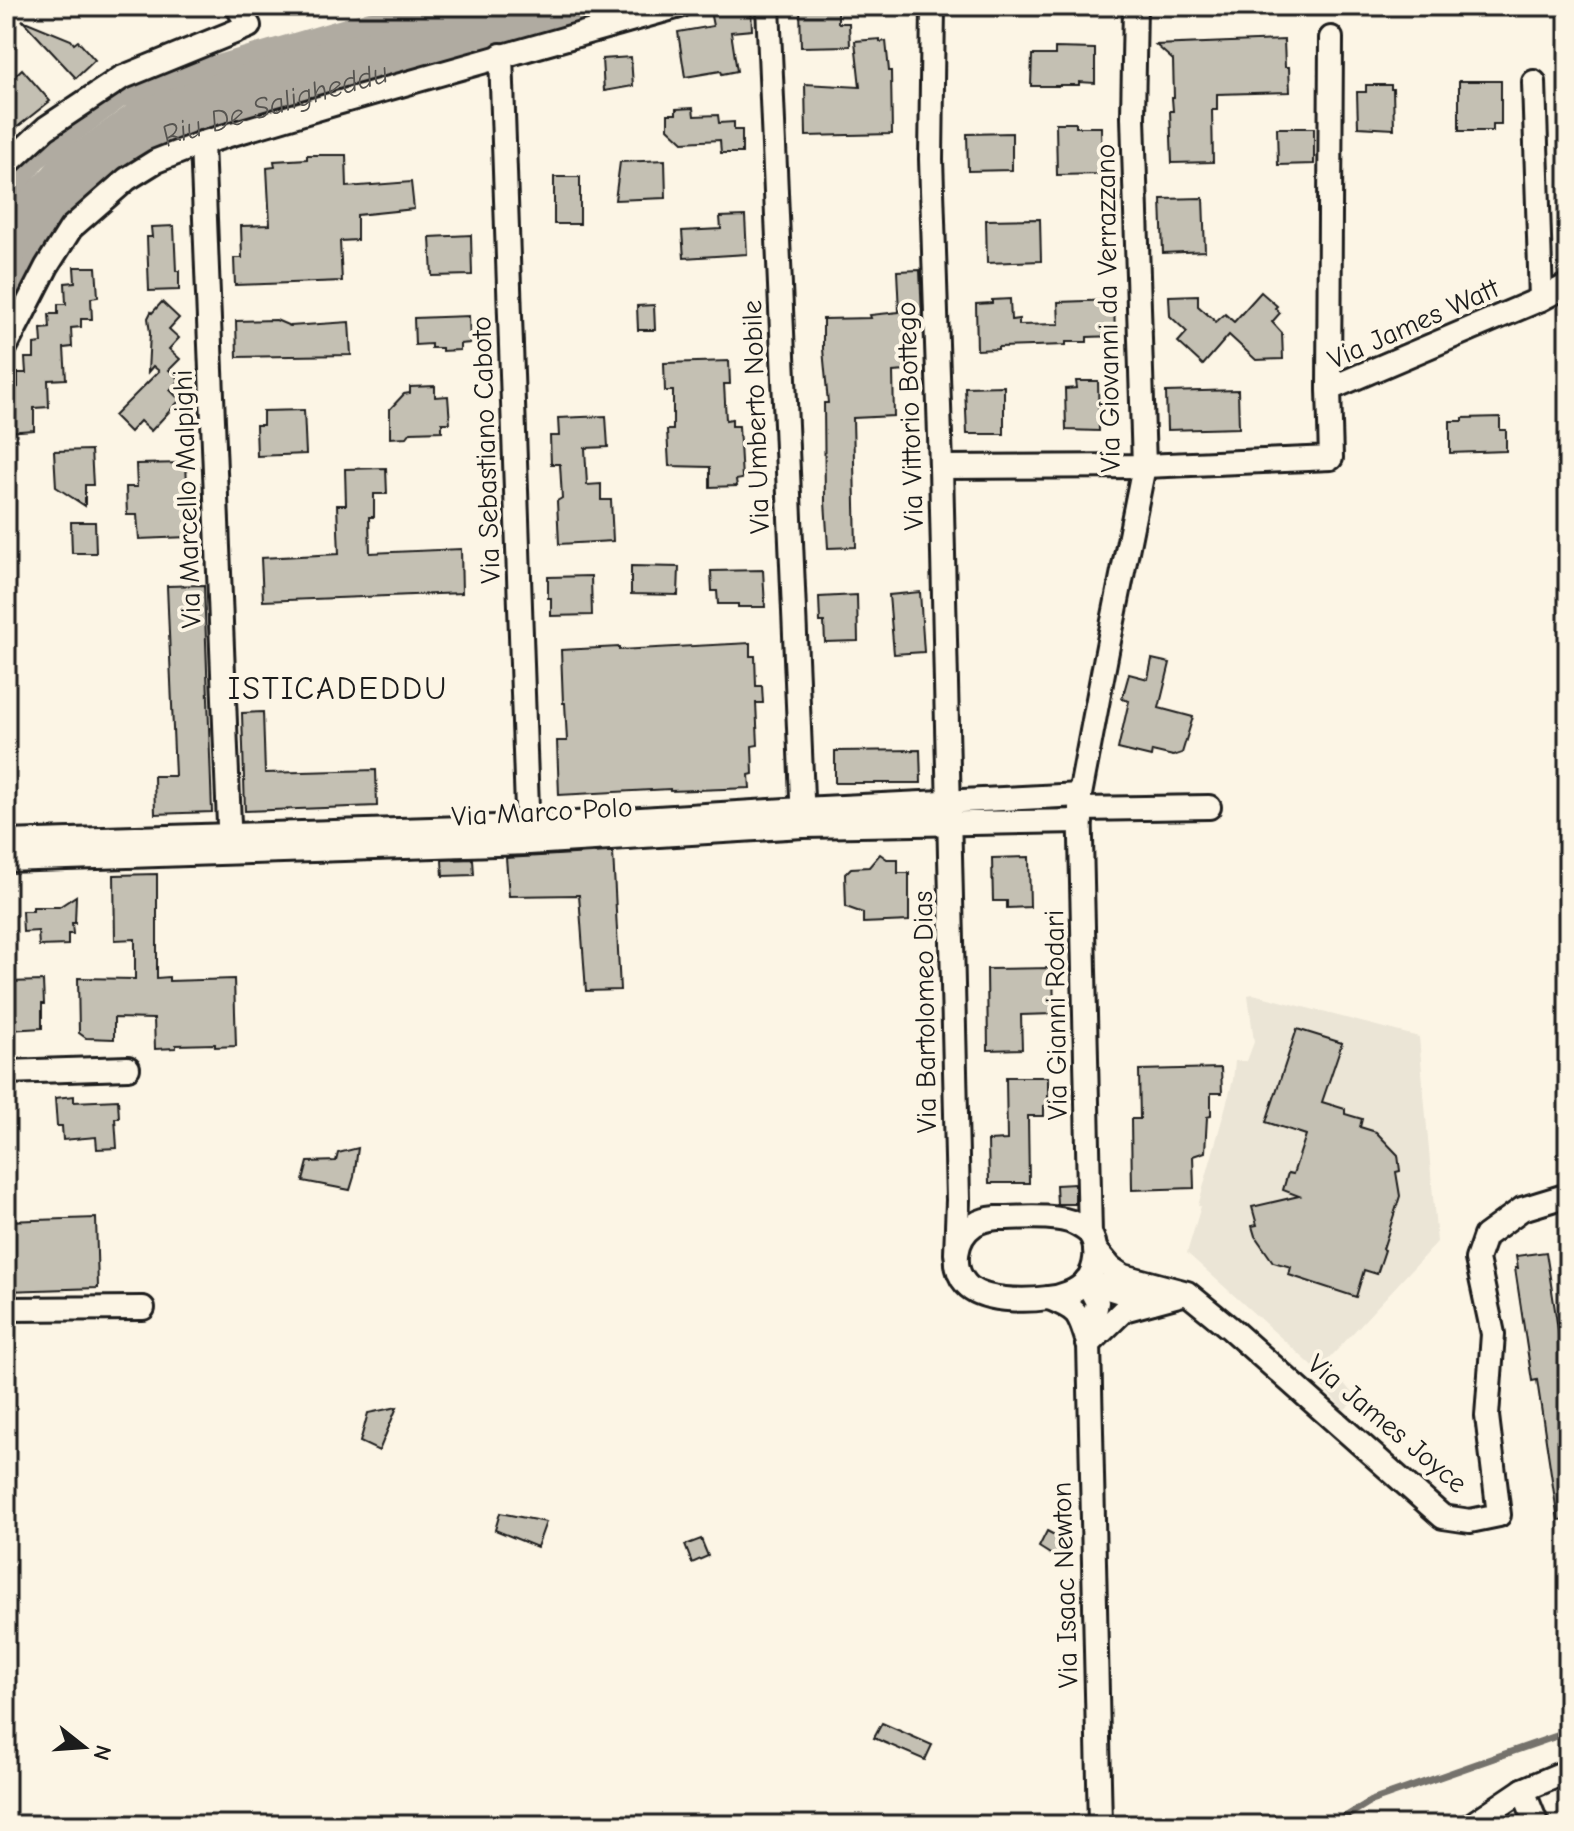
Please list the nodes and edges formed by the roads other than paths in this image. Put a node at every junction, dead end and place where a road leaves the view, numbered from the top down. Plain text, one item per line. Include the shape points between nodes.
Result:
1 (237, 6) edge
2 (680, 6) edge
3 (768, 6) edge
4 (933, 6) edge
5 (1135, 6) edge
6 (1331, 38) dead end
7 (501, 55) junction
8 (1534, 82) dead end
9 (202, 143) junction
10 (6, 165) edge
11 (1568, 285) edge
12 (1541, 299) junction
13 (6, 346) edge
14 (1329, 389) junction
15 (1144, 466) junction
16 (941, 467) junction
17 (1209, 807) dead end
18 (1081, 808) junction
19 (949, 812) junction
20 (803, 817) junction
21 (528, 834) junction
22 (6, 842) edge
23 (230, 844) junction
24 (6, 860) edge
25 (128, 1068) dead end
26 (6, 1072) edge
27 (1568, 1195) edge
28 (958, 1200) junction
29 (983, 1220) junction
30 (1093, 1241) junction
31 (956, 1254) junction
32 (1086, 1281) junction
33 (1187, 1293) junction
34 (1049, 1298) junction
35 (1152, 1302) junction
36 (143, 1308) dead end
37 (6, 1309) edge
38 (1089, 1344) junction
39 (1568, 1771) edge
40 (1523, 1790) junction
41 (1100, 1825) edge
42 (1471, 1825) edge
43 (1537, 1825) edge

1 - 10 street via 249,26 121,78 46,128
2 - 7 street
3 - 20 street, Via Umberto Nobile
4 - 16 street, Via Vittorio Bottego via 931,159
5 - 15 street, Via Giovanni da Verrazzano via 1133,117
6 - 14 street
7 - 9 street
7 - 21 street, Via Sebastiano Caboto
8 - 12 street
9 - 13 street via 127,179 71,228
9 - 23 street, Via Marcello Malpighi
11 - 12 street, Via James Watt
12 - 14 street, Via James Watt
14 - 15 street, Via James Watt via 1331,458
15 - 16 street, Via James Watt
15 - 18 street, Via Giovanni da Verrazzano
16 - 19 street, Via Vittorio Bottego
17 - 18 street, Via Marco Polo
18 - 19 street, Via Marco Polo
18 - 30 street, Via Gianni Rodari
19 - 20 street, Via Marco Polo
19 - 28 street, Via Bartolomeo Dias
20 - 21 street, Via Marco Polo
21 - 23 street, Via Marco Polo
22 - 23 street, Via Marco Polo
23 - 24 street, Via Marco Polo
25 - 26 street
27 - 33 street, Via James Joyce via 1522,1209 1485,1236 1477,1259 1493,1334 1487,1416 1499,1515 1470,1521 1443,1517
28 - 29 street
28 - 31 street, Via Bartolomeo Dias
29 - 30 street via 1074,1222
29 - 31 street via 970,1227
30 - 32 street via 1094,1266
30 - 33 street, Via James Joyce via 1123,1276
31 - 34 street via 957,1270 967,1285 984,1295
32 - 34 street
32 - 35 street
32 - 38 street, Via Isaac Newton via 1097,1302
33 - 35 street
34 - 38 street, Via Isaac Newton via 1071,1307
35 - 38 street via 1124,1310
36 - 37 street
38 - 41 street, Via Isaac Newton
39 - 40 street
40 - 42 street
40 - 43 street

